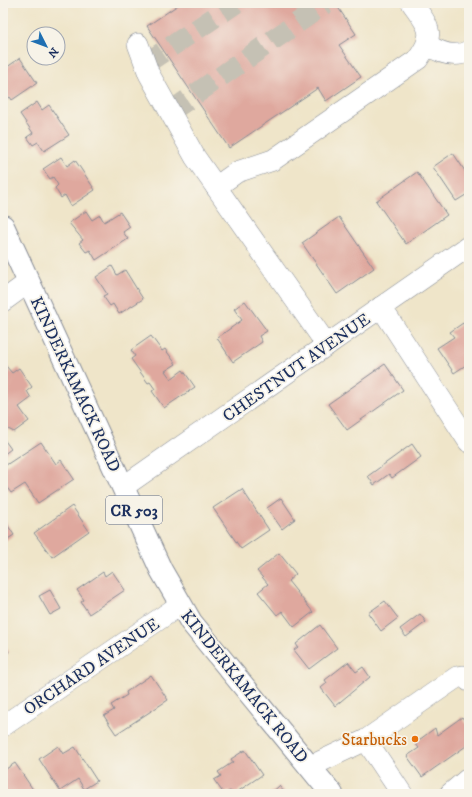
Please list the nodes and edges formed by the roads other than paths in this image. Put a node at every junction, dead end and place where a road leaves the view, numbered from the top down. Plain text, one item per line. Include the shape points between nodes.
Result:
1 (412, 3) edge
2 (138, 44) dead end
3 (428, 45) junction
4 (469, 51) edge
5 (216, 187) junction
6 (3, 226) edge
7 (469, 246) edge
8 (29, 282) junction
9 (3, 301) edge
10 (381, 307) junction
11 (327, 345) junction
12 (469, 442) edge
13 (123, 487) junction
14 (180, 606) junction
15 (469, 681) edge
16 (3, 726) edge
17 (366, 740) junction
18 (311, 766) junction
19 (469, 778) edge
20 (332, 794) edge
21 (402, 794) edge
22 (450, 794) edge

1 - 3 street via 428,25
2 - 5 street via 149,74 195,157
3 - 4 street via 438,52 448,54
3 - 5 street via 413,64 273,160 238,172
5 - 11 street
6 - 8 main road, KINDERKAMACK ROAD / CR 503
7 - 10 street, CHESTNUT AVENUE
8 - 9 street
8 - 13 main road, KINDERKAMACK ROAD / CR 503
10 - 11 street, CHESTNUT AVENUE
10 - 12 street
11 - 13 street, CHESTNUT AVENUE
13 - 14 main road, KINDERKAMACK ROAD / CR 503
14 - 16 street, ORCHARD AVENUE
14 - 18 main road, KINDERKAMACK ROAD / CR 503
15 - 17 street via 464,676 457,677
17 - 18 street
17 - 21 street
18 - 20 main road, KINDERKAMACK ROAD / CR 503
19 - 22 street

